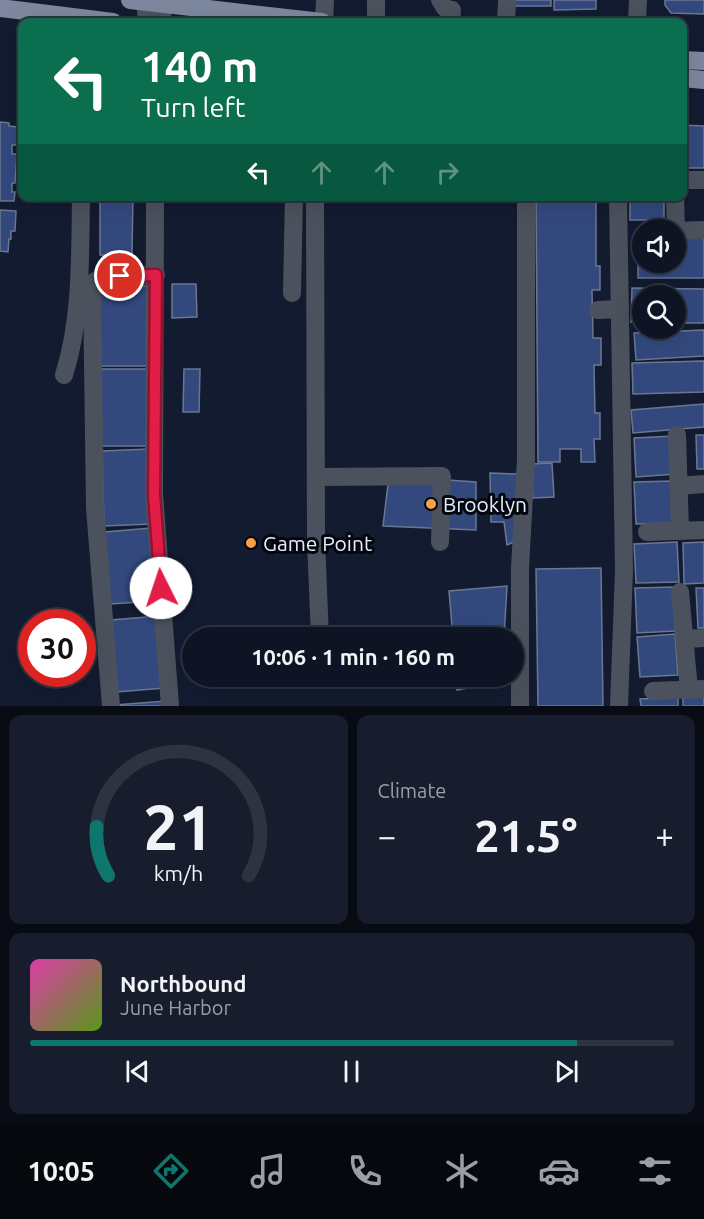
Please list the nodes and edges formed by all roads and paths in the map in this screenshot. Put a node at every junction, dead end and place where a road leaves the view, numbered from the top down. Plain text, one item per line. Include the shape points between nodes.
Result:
1 (325, 0) edge
2 (376, 0) edge
3 (507, 0) edge
4 (638, 0) edge
5 (151, 5) edge
6 (209, 5) edge
7 (0, 8) edge
8 (72, 18) edge
9 (296, 18) edge
10 (323, 18) edge
11 (375, 18) edge
12 (506, 18) edge
13 (637, 18) edge
14 (687, 60) edge
15 (704, 61) edge
16 (687, 78) edge
17 (704, 80) edge
18 (687, 180) edge
19 (704, 180) edge
20 (81, 201) edge
21 (154, 201) edge
22 (294, 201) edge
23 (315, 201) edge
24 (525, 201) edge
25 (618, 201) edge
26 (675, 201) edge
27 (676, 219) edge
28 (704, 230) edge
29 (686, 231) edge
30 (156, 275) junction
31 (292, 293) dead end
32 (620, 309) junction
33 (598, 310) dead end
34 (64, 375) dead end
35 (677, 435) dead end
36 (316, 477) junction
37 (704, 484) edge
38 (678, 486) junction
39 (680, 531) junction
40 (704, 531) edge
41 (647, 532) dead end
42 (440, 542) dead end
43 (680, 592) dead end
44 (320, 627) edge
45 (704, 638) edge
46 (685, 639) junction
47 (696, 690) edge
48 (653, 692) dead end
49 (111, 706) edge
50 (170, 706) edge
51 (520, 706) edge
52 (619, 706) edge

1 - 10 street
2 - 11 street
3 - 12 street
4 - 13 street
5 - 6 main road
6 - 9 main road
7 - 8 main road
14 - 15 main road
16 - 17 main road
18 - 19 street
20 - 34 street via 79,286
21 - 30 street
22 - 31 street
23 - 36 street
24 - 51 street
25 - 32 street
26 - 27 street
28 - 29 street
30 - 49 street via 103,277 95,281 92,290 95,508
30 - 50 street via 154,494
32 - 33 street
32 - 52 street via 624,570 616,614
35 - 38 street
36 - 42 street via 442,476
36 - 44 street
37 - 38 street
38 - 39 street
39 - 40 street
39 - 41 street
43 - 46 street
45 - 46 street
46 - 47 street
47 - 48 street

